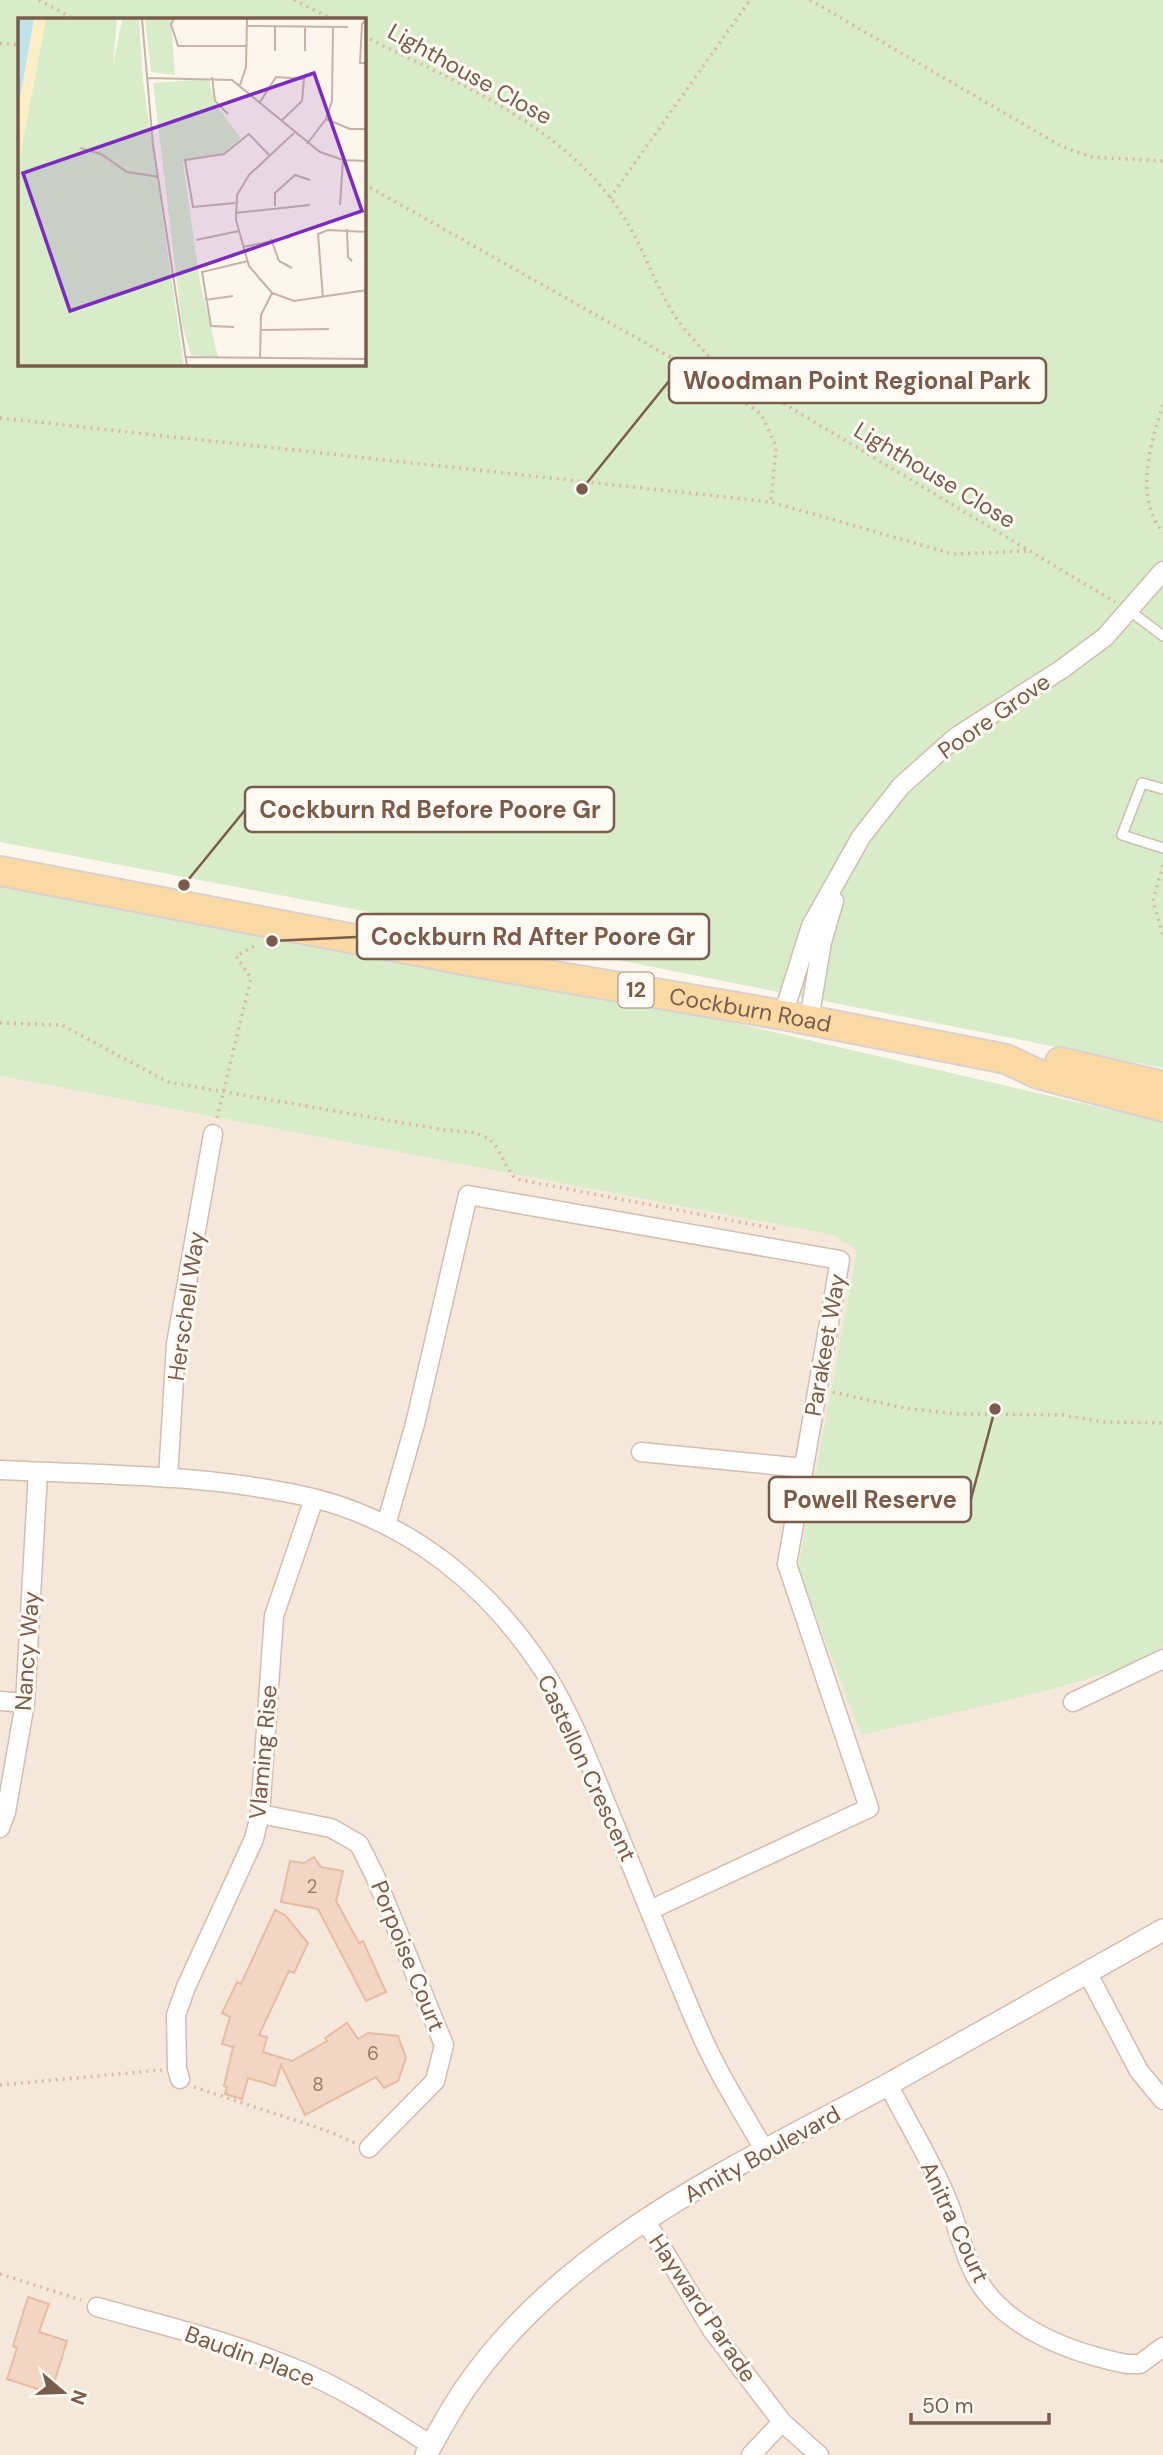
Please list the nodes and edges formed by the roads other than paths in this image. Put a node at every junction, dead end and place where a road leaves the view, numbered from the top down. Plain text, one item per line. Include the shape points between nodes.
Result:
1 (1163, 571) edge
2 (1130, 611) junction
3 (1163, 636) edge
4 (1163, 789) edge
5 (1163, 848) edge
6 (0, 871) edge
7 (842, 874) junction
8 (796, 1017) junction
9 (1006, 1059) junction
10 (1163, 1086) edge
11 (1163, 1107) edge
12 (213, 1134) road end
13 (641, 1452) dead end
14 (804, 1468) junction
15 (0, 1470) edge
16 (38, 1472) junction
17 (168, 1478) junction
18 (314, 1499) junction
19 (386, 1525) junction
20 (1163, 1659) edge
21 (0, 1701) edge
22 (1073, 1702) dead end
23 (26, 1703) junction
24 (260, 1814) junction
25 (0, 1828) edge
26 (650, 1910) junction
27 (1163, 1930) edge
28 (1087, 1972) junction
29 (180, 2079) dead end
30 (888, 2084) junction
31 (1163, 2100) edge
32 (369, 2148) dead end
33 (765, 2151) junction
34 (645, 2220) junction
35 (97, 2307) dead end
36 (1163, 2347) edge
37 (782, 2422) junction
38 (428, 2450) edge
39 (751, 2455) edge
40 (819, 2455) edge

1 - 2 street, Poore Grove
2 - 3 lane
2 - 7 street, Poore Grove via 1094,645 957,737 901,786 861,837
4 - 5 lane via 1142,783 1122,835
6 - 8 main road, Cockburn Road / 12
7 - 8 street, Poore Grove
7 - 8 street, Poore Grove via 811,926
8 - 9 main road, Cockburn Road / 12
9 - 10 main road, Cockburn Road / 12 via 1035,1056
9 - 11 main road, Cockburn Road / 12 via 1050,1078
12 - 17 street, Herschell Way via 176,1344
13 - 14 street
14 - 19 street, Parakeet Way via 840,1259 468,1195 415,1424
14 - 26 street, Parakeet Way via 788,1564 869,1808
15 - 16 street, Castellon Crescent
16 - 17 street, Castellon Crescent
16 - 23 street, Nancy Way
17 - 18 street, Castellon Crescent
18 - 19 street, Castellon Crescent
18 - 24 street, Vlaming Rise via 274,1616
19 - 26 street, Castellon Crescent via 423,1545 470,1582 543,1669
20 - 22 street
21 - 23 street
23 - 25 street, Nancy Way
24 - 29 street, Vlaming Rise via 254,1839 176,2015
24 - 32 street, Porpoise Court via 331,1828 359,1844 444,2045 435,2081
26 - 33 street, Castellon Crescent via 700,2032
27 - 28 street, Amity Boulevard
28 - 30 street, Amity Boulevard
28 - 31 street via 1139,2071
30 - 33 street, Amity Boulevard
30 - 36 street, Anitra Court via 947,2198 976,2276 1018,2322 1054,2342 1127,2364 1140,2364
33 - 34 street, Amity Boulevard
34 - 37 street, Hayward Parade via 712,2330
34 - 38 street, Amity Boulevard via 573,2274 524,2319 469,2382
35 - 38 street, Baudin Place via 292,2367 383,2415
37 - 39 street
37 - 40 street, Hayward Parade

